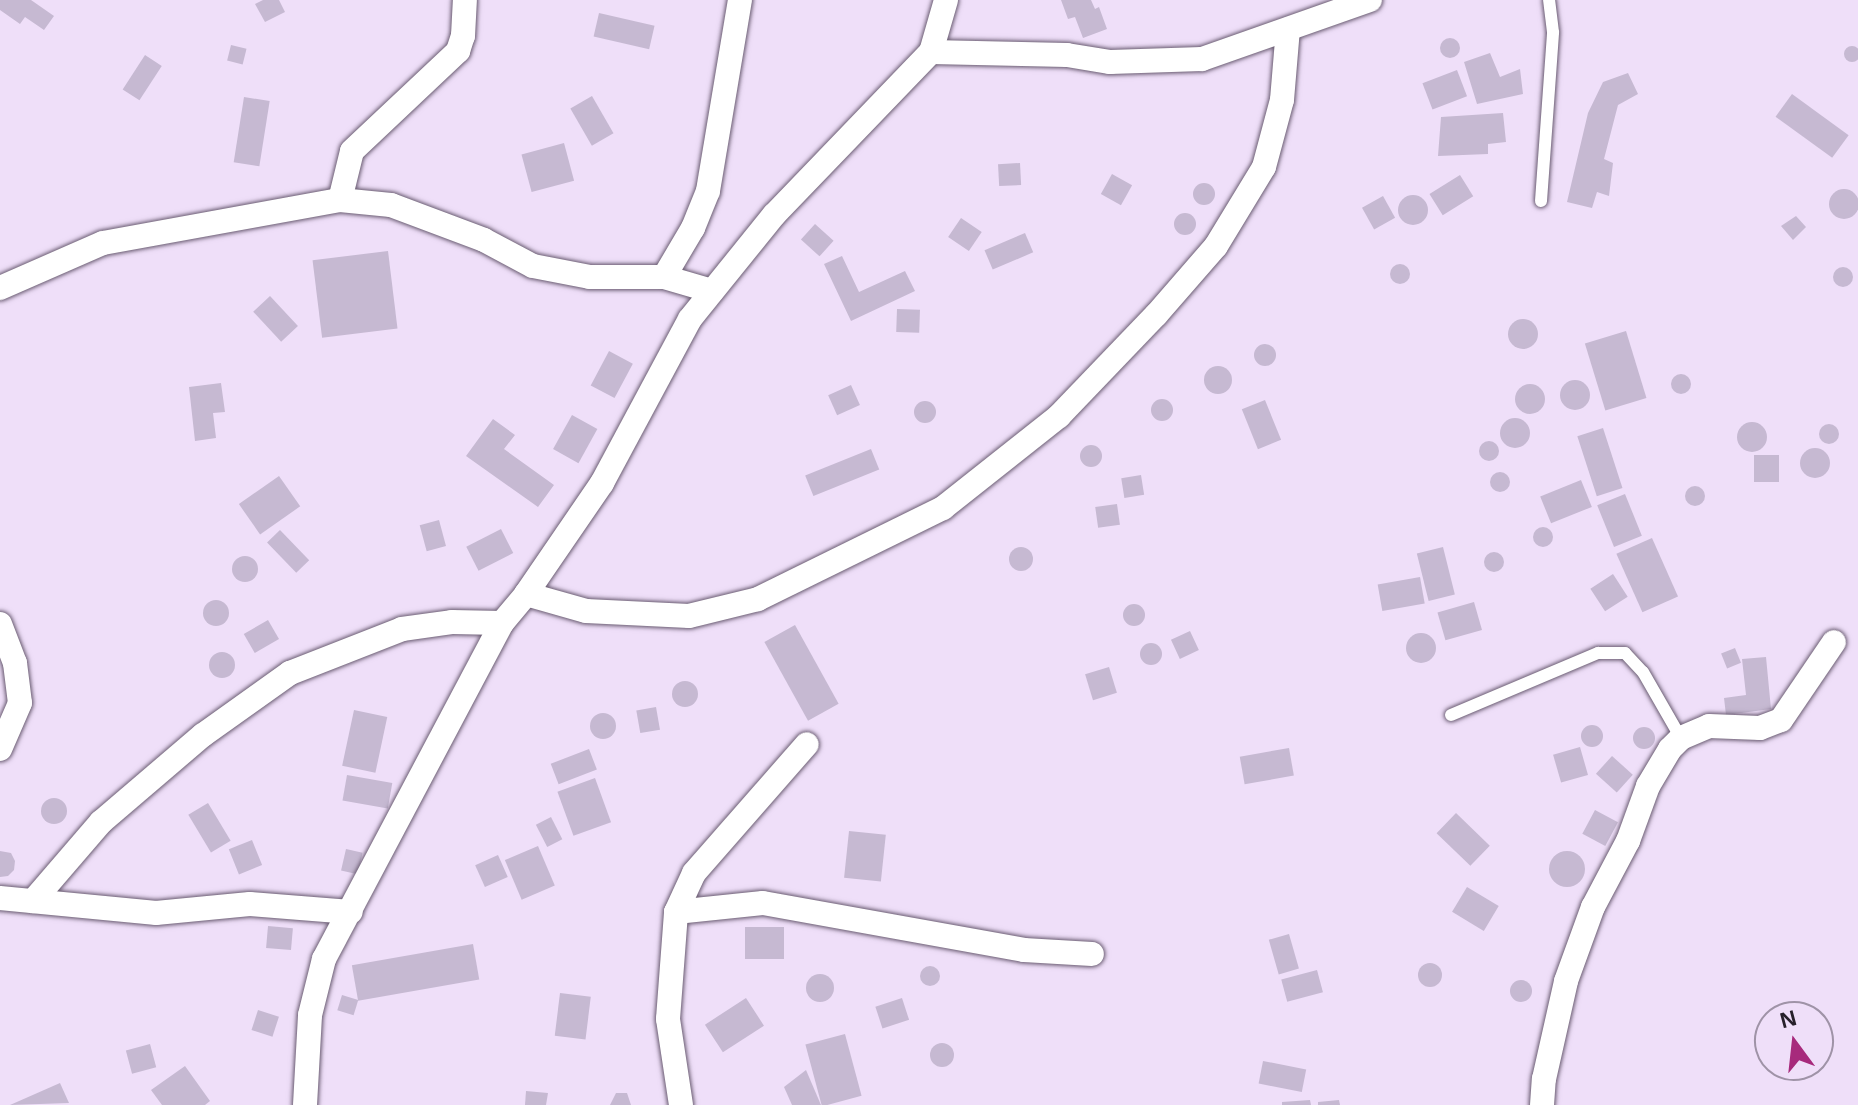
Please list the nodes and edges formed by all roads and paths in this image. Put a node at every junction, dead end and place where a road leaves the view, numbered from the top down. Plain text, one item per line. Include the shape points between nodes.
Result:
1 (465, 0) edge
2 (740, 0) edge
3 (946, 0) edge
4 (1370, 0) edge
5 (1549, 0) edge
6 (1288, 29) junction
7 (931, 52) junction
8 (340, 200) junction
9 (1541, 201) dead end
10 (664, 277) junction
11 (0, 288) edge
12 (712, 291) junction
13 (526, 594) junction
14 (502, 623) junction
15 (0, 624) edge
16 (1834, 642) dead end
17 (1451, 715) dead end
18 (1681, 738) junction
19 (807, 744) dead end
20 (0, 749) edge
21 (0, 898) edge
22 (33, 901) junction
23 (351, 912) junction
24 (676, 912) junction
25 (1092, 954) dead end
26 (305, 1105) edge
27 (681, 1105) edge
28 (1542, 1105) edge

1 - 8 street via 458,51 352,151
2 - 10 street via 708,191
3 - 7 street
4 - 6 street
5 - 9 lane via 1553,32
6 - 7 street via 1202,59 1154,63
6 - 13 street via 1282,100 1264,167 1216,246 1059,416 943,508 758,599 689,616 586,611
7 - 12 street via 774,215
8 - 10 street via 391,205 484,240 533,266 590,277
8 - 11 street via 103,243
10 - 12 street
12 - 13 street via 690,319 602,483
13 - 14 street
14 - 22 street via 402,629 290,673 203,735 101,822
14 - 23 street
15 - 20 street via 15,663 20,703
16 - 18 street via 1781,720 1760,728 1709,726
17 - 18 lane via 1598,653 1625,653 1643,672
18 - 28 street via 1648,786 1628,841 1593,907 1566,981
19 - 24 street via 694,873
21 - 22 street
22 - 23 street via 156,913 250,904
23 - 26 street via 324,959 310,1015
24 - 25 street via 763,903 1024,950
24 - 27 street via 668,1019

